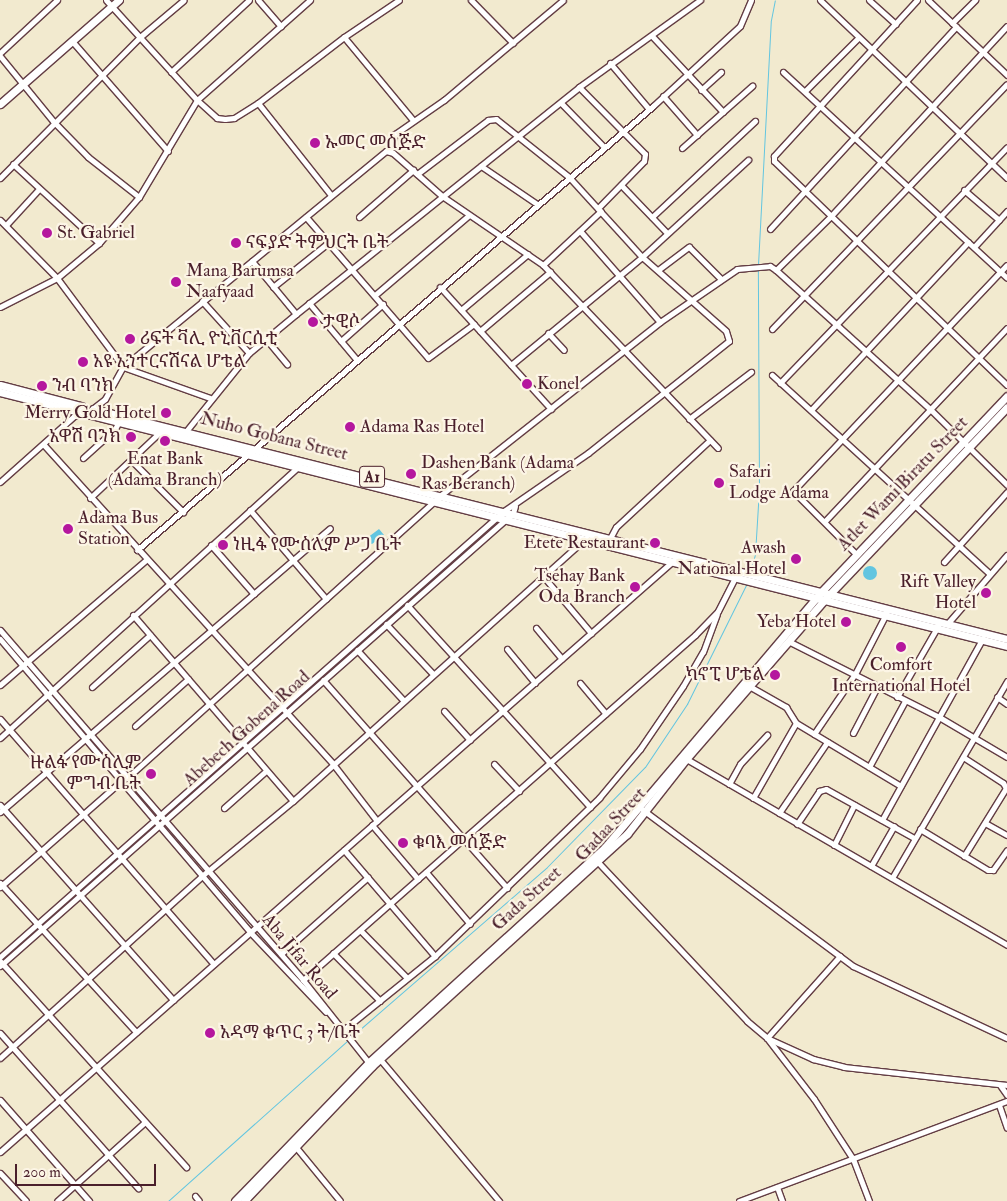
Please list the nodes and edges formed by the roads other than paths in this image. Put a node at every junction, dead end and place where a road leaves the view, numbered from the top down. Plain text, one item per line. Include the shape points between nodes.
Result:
1 (57, 0) edge
2 (106, 0) edge
3 (119, 0) edge
4 (184, 0) edge
5 (249, 0) edge
6 (258, 0) edge
7 (310, 0) edge
8 (399, 0) edge
9 (471, 0) edge
10 (563, 0) edge
11 (700, 0) edge
12 (751, 0) edge
13 (820, 0) edge
14 (869, 0) edge
15 (917, 0) edge
16 (928, 0) edge
17 (975, 0) edge
18 (112, 7) junction
19 (896, 24) junction
20 (954, 25) junction
21 (281, 26) junction
22 (1007, 26) edge
23 (652, 36) junction
24 (140, 37) junction
25 (344, 37) junction
26 (858, 38) junction
27 (72, 41) junction
28 (513, 43) junction
29 (872, 52) junction
30 (984, 53) junction
31 (0, 54) edge
32 (610, 63) junction
33 (171, 72) junction
34 (721, 72) dead end
35 (783, 72) dead end
36 (102, 74) junction
37 (686, 75) junction
38 (1007, 75) edge
39 (904, 82) junction
40 (23, 84) junction
41 (1007, 84) edge
42 (752, 86) dead end
43 (579, 87) junction
44 (701, 90) junction
45 (806, 90) junction
46 (663, 96) junction
47 (197, 100) junction
48 (561, 103) junction
49 (0, 104) edge
50 (258, 104) junction
51 (823, 106) junction
52 (931, 107) junction
53 (649, 108) junction
54 (723, 112) junction
55 (413, 120) junction
56 (53, 121) junction
57 (755, 122) dead end
58 (621, 132) junction
59 (959, 133) junction
60 (697, 135) junction
61 (518, 136) junction
62 (855, 136) junction
63 (1007, 146) edge
64 (604, 147) junction
65 (682, 148) dead end
66 (391, 149) junction
67 (168, 151) junction
68 (748, 160) dead end
69 (881, 161) junction
70 (990, 163) junction
71 (13, 164) junction
72 (481, 166) junction
73 (415, 172) junction
74 (569, 177) junction
75 (0, 178) edge
76 (1007, 178) edge
77 (621, 185) junction
78 (910, 188) junction
79 (39, 189) junction
80 (964, 190) junction
81 (803, 191) junction
82 (331, 195) junction
83 (442, 196) junction
84 (139, 197) junction
85 (537, 204) junction
86 (599, 210) junction
87 (1007, 211) edge
88 (469, 215) junction
89 (940, 215) junction
90 (306, 217) junction
91 (359, 217) dead end
92 (652, 217) junction
93 (830, 217) junction
94 (0, 220) edge
95 (998, 220) junction
96 (6, 225) junction
97 (770, 229) dead end
98 (580, 231) junction
99 (667, 233) junction
100 (500, 236) junction
101 (968, 242) junction
102 (99, 243) junction
103 (328, 243) junction
104 (857, 243) junction
105 (974, 248) junction
106 (528, 254) junction
107 (642, 256) junction
108 (252, 261) junction
109 (543, 265) junction
110 (1007, 265) edge
111 (351, 270) junction
112 (658, 270) junction
113 (776, 270) junction
114 (886, 270) junction
115 (550, 272) junction
116 (1001, 272) junction
117 (618, 276) junction
118 (57, 278) junction
119 (720, 278) junction
120 (1007, 278) edge
121 (273, 287) junction
122 (440, 287) junction
123 (375, 295) junction
124 (805, 296) junction
125 (691, 298) junction
126 (915, 298) junction
127 (202, 301) junction
128 (309, 303) junction
129 (383, 304) junction
130 (583, 305) junction
131 (0, 307) edge
132 (461, 310) junction
133 (296, 314) junction
134 (399, 322) junction
135 (660, 322) junction
136 (834, 323) junction
137 (474, 324) junction
138 (946, 328) junction
139 (1007, 328) edge
140 (772, 329) dead end
141 (480, 331) junction
142 (548, 333) junction
143 (266, 339) junction
144 (341, 341) junction
145 (564, 350) dead end
146 (624, 350) junction
147 (866, 351) junction
148 (249, 353) junction
149 (978, 358) junction
150 (356, 359) junction
151 (287, 364) dead end
152 (511, 365) junction
153 (123, 367) junction
154 (751, 372) dead end
155 (772, 375) dead end
156 (898, 380) junction
157 (780, 382) junction
158 (0, 385) edge
159 (1007, 385) edge
160 (662, 391) junction
161 (0, 392) edge
162 (1007, 396) edge
163 (210, 398) junction
164 (1007, 408) edge
165 (550, 409) junction
166 (930, 409) junction
167 (90, 410) junction
168 (811, 410) junction
169 (689, 419) junction
170 (119, 420) junction
171 (164, 428) junction
172 (187, 430) junction
173 (841, 438) junction
174 (710, 440) junction
175 (44, 445) junction
176 (966, 445) junction
177 (718, 448) dead end
178 (250, 450) junction
179 (84, 458) dead end
180 (132, 460) junction
181 (299, 466) junction
182 (873, 467) junction
183 (0, 482) edge
184 (1007, 485) edge
185 (1007, 492) edge
186 (438, 497) junction
187 (90, 498) junction
188 (912, 502) junction
189 (250, 510) junction
190 (183, 512) junction
191 (512, 512) junction
192 (501, 513) junction
193 (824, 521) junction
194 (330, 528) dead end
195 (589, 535) junction
196 (609, 540) junction
197 (211, 545) junction
198 (958, 545) junction
199 (137, 550) junction
200 (856, 554) junction
201 (1007, 555) edge
202 (676, 558) junction
203 (146, 560) junction
204 (293, 560) junction
205 (944, 562) dead end
206 (990, 574) junction
207 (740, 575) junction
208 (543, 576) junction
209 (168, 583) junction
210 (254, 594) junction
211 (822, 596) junction
212 (326, 598) junction
213 (407, 605) junction
214 (718, 612) junction
215 (886, 614) junction
216 (132, 615) junction
217 (948, 623) junction
218 (386, 624) junction
219 (938, 624) junction
220 (536, 628) dead end
221 (0, 630) edge
222 (210, 630) junction
223 (591, 634) junction
224 (150, 635) junction
225 (984, 636) junction
226 (0, 639) edge
227 (1007, 639) edge
228 (788, 641) junction
229 (1007, 646) edge
230 (507, 649) dead end
231 (357, 650) junction
232 (454, 656) junction
233 (562, 659) junction
234 (25, 662) junction
235 (173, 662) junction
236 (247, 670) junction
237 (433, 674) junction
238 (855, 674) junction
239 (188, 679) junction
240 (323, 680) junction
241 (1007, 681) edge
242 (535, 682) junction
243 (580, 683) dead end
244 (0, 685) edge
245 (92, 686) dead end
246 (749, 686) junction
247 (877, 687) junction
248 (51, 693) junction
249 (897, 697) junction
250 (997, 697) junction
251 (404, 701) junction
252 (905, 701) junction
253 (209, 704) junction
254 (1007, 704) edge
255 (282, 707) junction
256 (444, 710) dead end
257 (503, 710) junction
258 (286, 713) junction
259 (606, 714) junction
260 (939, 717) junction
261 (0, 719) edge
262 (796, 723) junction
263 (134, 726) dead end
264 (10, 730) junction
265 (369, 732) junction
266 (853, 733) dead end
267 (814, 734) junction
268 (767, 735) dead end
269 (85, 736) junction
270 (0, 738) edge
271 (973, 739) junction
272 (470, 740) junction
273 (242, 742) junction
274 (827, 742) junction
275 (246, 748) junction
276 (1007, 756) edge
277 (963, 757) junction
278 (683, 758) junction
279 (551, 763) junction
280 (333, 764) junction
281 (494, 764) dead end
282 (869, 767) junction
283 (46, 771) junction
284 (266, 771) junction
285 (127, 778) junction
286 (120, 782) junction
287 (729, 784) junction
288 (417, 786) junction
289 (901, 786) junction
290 (519, 791) junction
291 (753, 798) junction
292 (293, 801) junction
293 (854, 805) junction
294 (590, 807) junction
295 (1, 808) edge
296 (224, 808) dead end
297 (643, 810) junction
298 (779, 813) junction
299 (84, 814) junction
300 (160, 815) junction
301 (154, 820) junction
302 (882, 820) junction
303 (164, 821) junction
304 (377, 821) junction
305 (985, 823) junction
306 (797, 824) junction
307 (372, 825) junction
308 (158, 826) junction
309 (894, 826) junction
310 (920, 830) junction
311 (1007, 836) edge
312 (914, 838) junction
313 (464, 839) junction
314 (834, 845) junction
315 (344, 850) junction
316 (1007, 850) edge
317 (41, 851) junction
318 (118, 852) junction
319 (964, 856) junction
320 (123, 858) junction
321 (596, 860) junction
322 (871, 866) junction
323 (208, 871) junction
324 (426, 872) junction
325 (203, 877) junction
326 (368, 877) junction
327 (892, 878) junction
328 (418, 879) junction
329 (1, 885) edge
330 (507, 888) junction
331 (78, 890) junction
332 (83, 896) junction
333 (391, 903) junction
334 (166, 909) junction
335 (39, 923) junction
336 (470, 924) junction
337 (256, 926) junction
338 (44, 928) junction
339 (360, 930) junction
340 (250, 932) junction
341 (1007, 937) edge
342 (1005, 944) edge
343 (126, 945) junction
344 (333, 953) junction
345 (281, 954) junction
346 (435, 956) junction
347 (840, 956) junction
348 (0, 957) edge
349 (1, 964) edge
350 (214, 964) junction
351 (407, 978) junction
352 (88, 979) junction
353 (303, 980) junction
354 (173, 1000) junction
355 (380, 1001) junction
356 (328, 1014) junction
357 (48, 1015) junction
358 (136, 1032) junction
359 (0, 1033) edge
360 (344, 1033) junction
361 (767, 1038) junction
362 (1007, 1038) edge
363 (12, 1047) junction
364 (378, 1057) junction
365 (0, 1058) edge
366 (370, 1064) junction
367 (96, 1067) junction
368 (1000, 1084) junction
369 (1007, 1085) edge
370 (1007, 1095) edge
371 (0, 1100) edge
372 (59, 1100) junction
373 (1007, 1101) edge
374 (999, 1105) junction
375 (145, 1122) junction
376 (1007, 1128) edge
377 (26, 1129) junction
378 (295, 1146) junction
379 (0, 1152) edge
380 (109, 1155) junction
381 (853, 1159) junction
382 (186, 1167) dead end
383 (0, 1173) edge
384 (75, 1185) junction
385 (777, 1187) junction
386 (138, 1188) dead end
387 (195, 1196) dead end
388 (26, 1201) edge
389 (57, 1201) edge
390 (89, 1201) edge
391 (200, 1201) edge
392 (236, 1201) edge
393 (244, 1201) edge
394 (340, 1201) edge
395 (499, 1201) edge
396 (739, 1201) edge
397 (782, 1201) edge
398 (869, 1201) edge

1 - 31 street
2 - 18 street
3 - 18 main road
4 - 24 street
5 - 33 street
6 - 21 street
7 - 21 street
8 - 25 street
9 - 28 street
10 - 28 street
11 - 23 street
12 - 37 street via 740,26
13 - 26 street
14 - 19 street
15 - 19 street
16 - 20 street
17 - 20 street
18 - 24 street
18 - 27 main road
19 - 29 street
20 - 30 street
20 - 39 street
21 - 47 street
22 - 30 street
23 - 32 street
23 - 37 street
24 - 33 street
24 - 36 street
25 - 50 street
25 - 55 street
26 - 29 street
26 - 45 street
27 - 36 street
27 - 40 main road
28 - 55 street via 444,100
29 - 39 street
29 - 51 street
30 - 38 street
30 - 52 street
31 - 40 street
32 - 43 street
32 - 53 street
33 - 47 street
34 - 44 street
35 - 45 street
36 - 56 street
36 - 67 street
37 - 44 street
37 - 46 street
39 - 52 street
39 - 62 street
40 - 49 main road
40 - 56 street
41 - 59 street
42 - 54 street
43 - 48 street
43 - 58 street
44 - 54 street
45 - 51 street
46 - 53 street
46 - 60 street
47 - 50 street via 217,118 225,119 234,118
47 - 67 street
48 - 61 street
48 - 64 street
50 - 82 street
51 - 62 street
51 - 81 street via 774,156 776,166
52 - 59 street
52 - 69 street
53 - 58 street
54 - 60 street
55 - 66 street via 395,134
56 - 71 street
56 - 84 street via 88,157
57 - 92 street
58 - 64 street
58 - 77 street via 645,154
59 - 70 street
59 - 78 street
60 - 65 street
61 - 72 street
61 - 73 street via 496,119 488,120
61 - 74 street
62 - 69 street
62 - 81 street
63 - 70 street
64 - 74 street
66 - 73 street
66 - 82 street via 378,154
67 - 84 street
68 - 99 street
69 - 78 street
69 - 93 street
70 - 76 street
70 - 80 street
71 - 75 street
71 - 79 street
72 - 83 street
72 - 85 street
73 - 83 street
73 - 91 street
74 - 85 street
74 - 86 street
77 - 86 street
77 - 92 street
78 - 89 street
78 - 104 street
79 - 96 street
79 - 102 street
80 - 89 street
80 - 95 street
81 - 93 street
81 - 97 street
82 - 90 street
83 - 88 street
83 - 111 street
84 - 102 street
85 - 100 street
86 - 98 street
86 - 107 street
87 - 95 street
88 - 100 street
88 - 123 street
89 - 101 street
89 - 114 street
90 - 103 street
90 - 108 street
92 - 99 street
93 - 104 street
93 - 113 street
94 - 96 street
95 - 105 street
96 - 118 street
98 - 109 street
98 - 117 street
99 - 107 street
100 - 106 street
100 - 122 street
101 - 105 street
101 - 126 street
102 - 118 street via 76,266
103 - 111 street
103 - 121 street
104 - 114 street
104 - 124 street
105 - 116 street
106 - 109 street
106 - 132 street
107 - 112 street
107 - 117 street
108 - 121 street
108 - 127 street
109 - 115 street
110 - 116 street
111 - 123 street
111 - 128 street
112 - 119 street via 690,247
112 - 125 street
113 - 119 street via 770,266 748,266
113 - 124 street
114 - 126 street
114 - 136 street
115 - 130 street
115 - 141 street
116 - 120 street
116 - 138 street
117 - 130 street
117 - 135 street
118 - 131 street
118 - 153 street
119 - 125 street
121 - 133 street
122 - 132 street
122 - 134 street
123 - 129 street
124 - 136 street
124 - 140 street
125 - 135 street
125 - 160 street via 726,331 729,341
126 - 138 street
126 - 147 street
127 - 148 street
127 - 153 street
128 - 133 street
128 - 144 street
129 - 134 street
129 - 144 street
130 - 142 street
130 - 146 street
132 - 137 street
133 - 143 street
134 - 137 street via 428,358
134 - 150 street
135 - 146 street
136 - 147 street
136 - 157 street
137 - 141 street
138 - 149 street
138 - 156 street
139 - 149 street
141 - 152 street
142 - 145 street
142 - 152 street
143 - 148 street
143 - 151 street
144 - 150 street
146 - 160 street
146 - 165 street
147 - 156 street
147 - 168 street
148 - 163 street
149 - 159 street
149 - 166 street
150 - 178 street
152 - 165 street
153 - 163 street
153 - 167 street via 105,398
154 - 169 street
155 - 157 street
156 - 166 street
156 - 173 street
157 - 168 street
158 - 167 main road, Nuho Gobana Street / A1
160 - 169 street
160 - 191 street
161 - 167 main road, Nuho Gobana Street / A1
162 - 176 main road, Atlet Wami Biratu Street
163 - 172 street
164 - 176 main road, Atlet Wami Biratu Street
165 - 186 street
166 - 176 street
166 - 182 street
167 - 170 main road, Nuho Gobana Street / A1
167 - 171 main road, Nuho Gobana Street / A1
167 - 175 street via 74,416
168 - 173 street
169 - 174 street
170 - 171 main road, Nuho Gobana Street / A1
170 - 179 street via 115,429
171 - 172 main road, Nuho Gobana Street / A1
171 - 178 main road, Nuho Gobana Street / A1
171 - 180 street
172 - 178 main road, Nuho Gobana Street / A1
173 - 182 street
173 - 193 street via 793,490
174 - 177 street
174 - 196 street via 616,527
175 - 183 street
175 - 187 street
176 - 184 street
176 - 188 main road, Atlet Wami Biratu Street
178 - 181 main road, Nuho Gobana Street / A1
178 - 186 main road, Nuho Gobana Street / A1
178 - 190 street
180 - 187 street
180 - 190 street
181 - 186 main road, Nuho Gobana Street / A1
181 - 189 street
182 - 188 street
182 - 193 street
185 - 198 street
186 - 192 main road, Nuho Gobana Street / A1
186 - 212 street
187 - 199 street
188 - 198 street
188 - 200 main road, Atlet Wami Biratu Street
188 - 211 main road, Atlet Wami Biratu Street
189 - 197 street
189 - 204 street
190 - 199 street
191 - 192 main road, Nuho Gobana Street / A1
191 - 192 street, Abebech Gobena Road
191 - 195 main road, Nuho Gobana Street / A1
191 - 213 street, Abebech Gobena Road
192 - 255 street, Abebech Gobena Road
193 - 200 street
194 - 204 street
195 - 196 main road, Nuho Gobana Street / A1
195 - 208 street
196 - 202 main road, Nuho Gobana Street / A1
197 - 209 street
197 - 210 street
198 - 205 street
198 - 206 street
199 - 203 street
200 - 211 main road, Atlet Wami Biratu Street
201 - 206 street
202 - 207 main road, Nuho Gobana Street / A1
202 - 223 street
203 - 209 street
203 - 234 street
204 - 210 street
204 - 212 street
206 - 217 street
207 - 211 main road, A1
207 - 214 street
208 - 223 street
208 - 232 street
209 - 216 street
209 - 222 street
210 - 222 street
211 - 215 main road, A1
211 - 219 main road, A1
211 - 228 main road, Gadaa Street
211 - 278 main road
212 - 236 street
213 - 218 street, Abebech Gobena Road
213 - 232 street
214 - 259 street
214 - 294 street via 704,652 683,686 640,748
215 - 219 main road, A1
215 - 238 street
216 - 224 street
216 - 248 street
217 - 219 main road, A1
217 - 225 main road, A1
218 - 231 street, Abebech Gobena Road
218 - 237 street
219 - 225 main road, A1
219 - 249 street
220 - 233 street
221 - 234 street, Aba Jifar Road
222 - 235 street
222 - 236 street
223 - 233 street
224 - 235 street
224 - 245 street
225 - 227 main road, A1
225 - 229 main road, A1
225 - 260 street
226 - 234 street, Aba Jifar Road
228 - 238 street
228 - 246 main road, Gadaa Street
230 - 242 street
231 - 240 street, Abebech Gobena Road
231 - 251 street
232 - 237 street
232 - 257 street
233 - 242 street
234 - 244 street
234 - 248 street, Aba Jifar Road
235 - 239 street
235 - 269 street
236 - 253 street
236 - 255 street
237 - 251 street
238 - 247 street
238 - 267 street
239 - 253 street
239 - 263 street
240 - 258 street, Abebech Gobena Road
240 - 265 street
241 - 250 street
242 - 257 street
243 - 259 street
246 - 262 street via 786,707
246 - 278 main road, Gadaa Street
247 - 249 street
247 - 266 street
248 - 264 street
248 - 269 street, Aba Jifar Road
249 - 252 street
250 - 254 street
250 - 271 street
251 - 265 street
252 - 260 street
252 - 282 street
253 - 273 street
253 - 285 street
255 - 258 street
255 - 273 street, Abebech Gobena Road
256 - 272 street
257 - 272 street
257 - 279 street
258 - 275 street, Abebech Gobena Road
258 - 280 street
259 - 279 street
260 - 271 street
260 - 289 street
261 - 264 street
262 - 267 street
262 - 291 street
264 - 270 street
264 - 283 street
265 - 280 street
265 - 288 street
267 - 274 street
268 - 287 street via 740,764
269 - 283 street
269 - 285 street, Aba Jifar Road
269 - 286 street, Aba Jifar Road
271 - 276 street
271 - 277 street
272 - 288 street
273 - 275 street
273 - 300 street, Abebech Gobena Road
274 - 282 street
274 - 298 street
275 - 284 street
275 - 303 street, Abebech Gobena Road
277 - 305 street via 1005,785
277 - 310 street
278 - 287 street
278 - 297 main road, Gadaa Street
279 - 290 street
279 - 294 street
280 - 292 street
280 - 304 street
281 - 290 street
282 - 289 street
283 - 295 street
283 - 299 street
284 - 292 street
284 - 296 street
285 - 300 street, Aba Jifar Road
286 - 299 street
286 - 301 street, Aba Jifar Road
287 - 291 street
288 - 304 street
288 - 313 street
289 - 302 street
290 - 313 street
291 - 298 street
292 - 323 street
293 - 302 street
293 - 306 street via 822,789
293 - 314 street
294 - 330 street
295 - 317 street
297 - 321 main road, Gadaa Street
297 - 347 street
298 - 306 street
299 - 317 street
299 - 318 street
300 - 301 street, Abebech Gobena Road
300 - 303 street, Aba Jifar Road
301 - 308 street, Aba Jifar Road
301 - 318 street, Abebech Gobena Road
302 - 309 street
303 - 308 street, Abebech Gobena Road
303 - 323 street, Aba Jifar Road
304 - 307 street
305 - 311 street
305 - 319 street
306 - 314 street
307 - 315 street
307 - 328 street
308 - 320 street, Abebech Gobena Road
308 - 325 street, Aba Jifar Road
309 - 312 street
309 - 322 street
310 - 312 street
310 - 319 street
312 - 327 street
313 - 324 street
313 - 330 street
314 - 322 street
315 - 326 street
315 - 337 street
316 - 319 street via 991,871
317 - 329 street
317 - 331 street
318 - 320 street
318 - 331 street, Abebech Gobena Road
320 - 332 street, Abebech Gobena Road
320 - 334 street
321 - 361 street via 747,1021
321 - 364 main road, Gadaa Street
322 - 327 street
323 - 325 street
323 - 337 street, Aba Jifar Road
324 - 328 street
324 - 336 street
325 - 334 street
325 - 340 street, Aba Jifar Road
326 - 333 street
326 - 345 street
327 - 342 street
328 - 333 street
329 - 335 street
330 - 336 street
331 - 332 street
331 - 335 street, Abebech Gobena Road
332 - 338 street, Abebech Gobena Road
332 - 343 street
333 - 339 street
333 - 346 street
334 - 343 street
334 - 350 street
335 - 338 street
335 - 348 street, Abebech Gobena Road
336 - 346 street
337 - 340 street
337 - 345 street, Aba Jifar Road
338 - 349 street, Abebech Gobena Road
338 - 352 street
339 - 344 street
339 - 351 street
340 - 350 street
340 - 356 street, Aba Jifar Road
341 - 342 street
343 - 352 street
343 - 354 street
344 - 353 street
344 - 355 street
345 - 353 street, Aba Jifar Road
346 - 351 street
347 - 361 street
347 - 362 street via 852,966
349 - 357 street
350 - 354 street
351 - 355 street
352 - 357 street
352 - 358 street
353 - 356 street, Aba Jifar Road
354 - 358 street
355 - 360 street
356 - 360 street
357 - 363 street
357 - 367 street
358 - 367 street
359 - 363 street
360 - 366 street
361 - 368 street via 813,1059 844,1067
361 - 381 street via 814,1099
363 - 365 street
363 - 372 street
364 - 366 main road, Gadaa Street
364 - 395 street
366 - 378 main road
366 - 392 main road
367 - 372 street
367 - 375 street
368 - 369 street
368 - 370 street
371 - 377 street
372 - 377 street
372 - 380 street
373 - 374 street
374 - 376 street
374 - 381 street
375 - 380 street
375 - 382 street
377 - 379 street
377 - 384 street
378 - 393 main road
378 - 394 street
380 - 384 street
380 - 386 street
381 - 385 street
381 - 398 street
383 - 388 street
384 - 389 street
384 - 390 street
385 - 396 street
385 - 397 street
387 - 391 street

